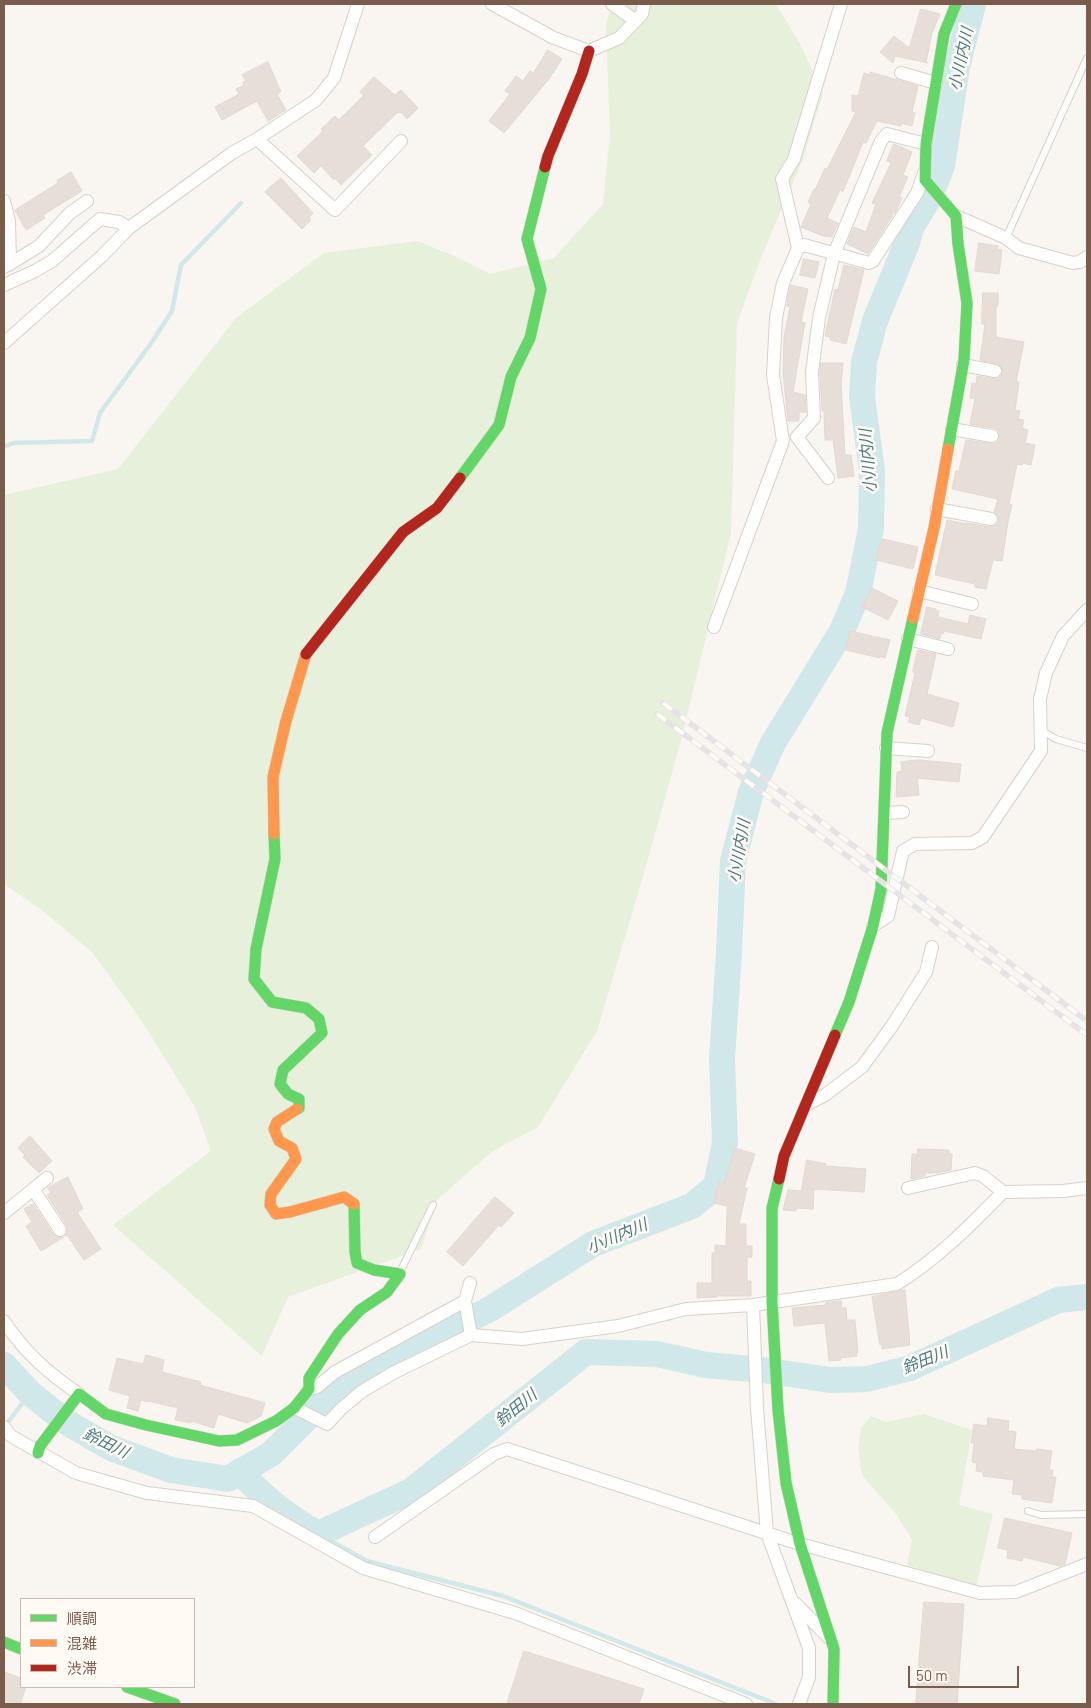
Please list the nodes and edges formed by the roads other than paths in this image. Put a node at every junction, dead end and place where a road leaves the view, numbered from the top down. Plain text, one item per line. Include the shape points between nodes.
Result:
1 (358, 4) edge
2 (492, 4) edge
3 (612, 4) edge
4 (644, 4) edge
5 (841, 4) edge
6 (956, 4) edge
7 (636, 21) junction
8 (589, 51) junction
9 (1087, 58) edge
10 (901, 73) dead end
11 (936, 82) junction
12 (257, 139) junction
13 (401, 141) dead end
14 (926, 144) junction
15 (925, 176) junction
16 (87, 201) dead end
17 (4, 202) edge
18 (952, 212) junction
19 (129, 228) junction
20 (1006, 238) junction
21 (798, 248) junction
22 (834, 254) junction
23 (1087, 257) edge
24 (7, 266) edge
25 (4, 285) edge
26 (4, 343) edge
27 (963, 365) junction
28 (995, 371) dead end
29 (952, 429) junction
30 (992, 436) dead end
31 (797, 437) junction
32 (783, 441) junction
33 (828, 478) dead end
34 (937, 509) junction
35 (991, 519) dead end
36 (919, 592) junction
37 (972, 604) dead end
38 (1087, 610) edge
39 (714, 627) dead end
40 (908, 638) junction
41 (948, 650) dead end
42 (1041, 730) junction
43 (886, 748) junction
44 (1087, 748) edge
45 (928, 751) dead end
46 (903, 812) dead end
47 (885, 813) junction
48 (873, 926) junction
49 (932, 947) dead end
50 (806, 1105) junction
51 (47, 1178) dead end
52 (908, 1188) dead end
53 (1087, 1188) edge
54 (33, 1189) junction
55 (1003, 1192) junction
56 (433, 1205) dead end
57 (4, 1212) edge
58 (60, 1230) dead end
59 (400, 1274) junction
60 (470, 1282) dead end
61 (466, 1301) junction
62 (772, 1302) junction
63 (753, 1305) junction
64 (4, 1321) edge
65 (471, 1332) junction
66 (310, 1389) junction
67 (77, 1396) junction
68 (295, 1408) junction
69 (7, 1431) edge
70 (39, 1450) junction
71 (1028, 1511) dead end
72 (1087, 1514) edge
73 (767, 1533) junction
74 (375, 1537) dead end
75 (800, 1544) junction
76 (1087, 1564) edge
77 (792, 1600) junction
78 (831, 1640) junction
79 (4, 1642) edge
80 (20, 1648) edge
81 (130, 1688) edge
82 (799, 1703) edge
83 (175, 1704) edge
84 (746, 1704) edge
85 (832, 1704) edge

1 - 12 street via 334,78 316,100
2 - 8 street via 554,38
3 - 7 street
4 - 7 street
5 - 21 street via 794,159 782,179
6 - 11 main road via 944,34
7 - 8 street via 619,38
8 - 59 main road via 548,156 527,239 541,289 530,338 511,377 500,425 437,508 403,532 308,652 286,721 274,777 275,859 256,949 254,979 272,1002 306,1008 320,1019 322,1033 284,1070 280,1084 288,1094 299,1099 299,1108 277,1122 274,1130 279,1141 292,1148 296,1159 271,1194 270,1205 276,1214 344,1197 354,1204 357,1263 374,1270
9 - 20 lane
10 - 11 street
11 - 14 main road
12 - 13 street via 334,210
12 - 19 street via 188,183
14 - 15 main road
14 - 22 street via 887,134 881,141
15 - 18 main road
15 - 22 street via 873,261 869,263
16 - 24 street via 70,213 39,246
17 - 24 street via 10,221
18 - 20 street
18 - 27 main road via 967,303
19 - 25 street via 119,222 100,219 52,261
19 - 26 street
20 - 23 street via 1019,248 1073,263
21 - 22 street via 804,245
21 - 32 street via 783,283 776,318 773,375
22 - 31 street via 819,318 812,372 814,418
27 - 28 street
27 - 29 main road
29 - 30 street
29 - 34 main road
31 - 32 street
31 - 33 street
32 - 39 street
34 - 35 street
34 - 36 main road
36 - 37 street
36 - 40 main road
38 - 42 street via 1064,636 1046,673 1040,699
40 - 41 street
40 - 43 main road
42 - 44 lane via 1056,739
42 - 48 street via 1041,751 983,837 972,843 915,844 903,851 888,916
43 - 45 street
43 - 47 main road
46 - 47 street
47 - 48 main road via 881,889
48 - 50 main road via 849,1002
49 - 50 street via 926,972 862,1067
50 - 62 main road via 784,1156 772,1208
51 - 54 street
52 - 55 street via 974,1173
53 - 55 street
54 - 57 street
54 - 58 street
55 - 62 street via 966,1230 897,1284
56 - 59 lane
59 - 66 main road via 387,1292 360,1310 338,1334 309,1378
60 - 61 street
61 - 65 street
61 - 66 street via 335,1372
62 - 63 street
62 - 75 main road via 786,1483
63 - 65 street via 686,1309 618,1326 522,1339
63 - 73 street
64 - 67 street via 32,1358
65 - 68 street via 361,1392 327,1424
66 - 68 main road
67 - 68 main road via 106,1414 219,1441 238,1440
67 - 70 main road
69 - 70 street
70 - 84 street via 76,1473 147,1493 253,1506 362,1568 515,1613
71 - 72 lane via 1041,1515
73 - 74 street via 507,1449 494,1454
73 - 75 street
73 - 77 street
75 - 76 street via 980,1593 1016,1592
75 - 78 main road
77 - 78 street
77 - 82 street via 809,1648 809,1677
78 - 85 main road via 834,1649
79 - 80 main road
81 - 83 main road

